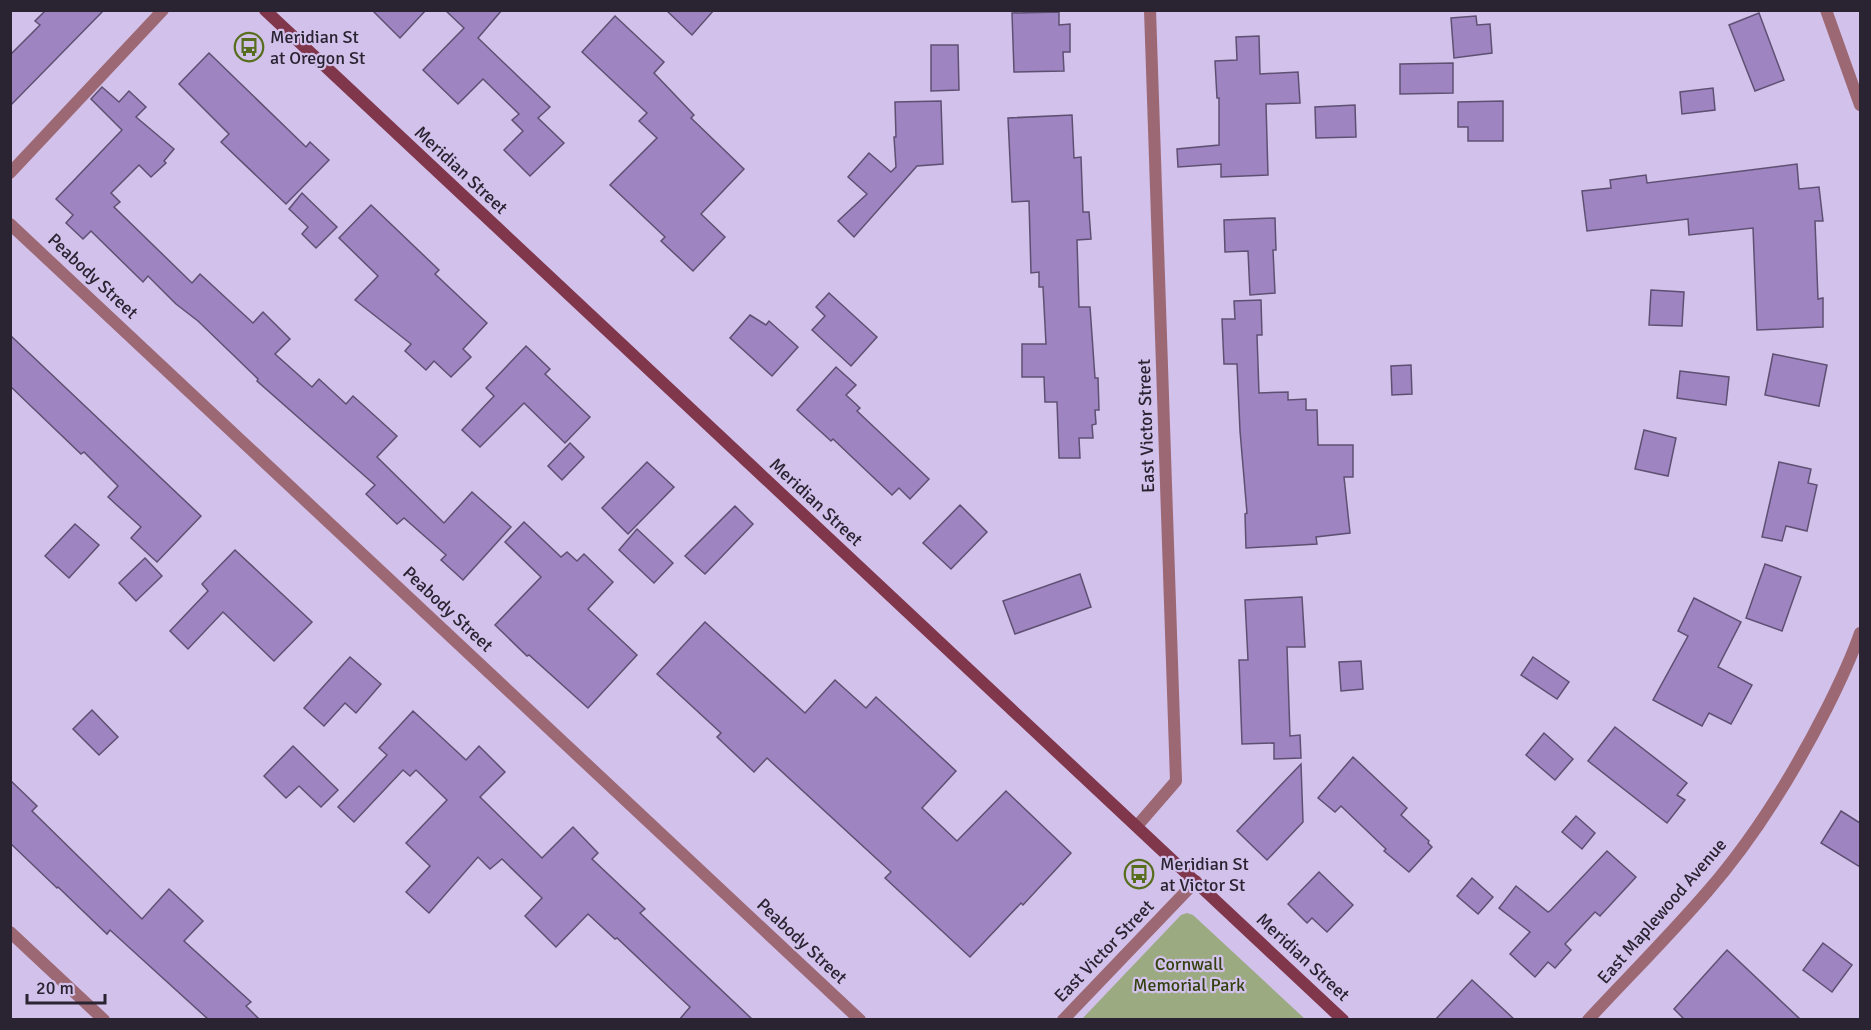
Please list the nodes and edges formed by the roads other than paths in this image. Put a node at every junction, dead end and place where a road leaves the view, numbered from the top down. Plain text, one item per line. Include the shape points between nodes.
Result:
1 (164, 10) edge
2 (265, 10) edge
3 (1150, 10) edge
4 (1826, 10) edge
5 (1860, 105) edge
6 (10, 172) edge
7 (10, 224) edge
8 (1860, 633) edge
9 (1137, 826) junction
10 (1196, 881) junction
11 (10, 932) edge
12 (104, 1020) edge
13 (860, 1020) edge
14 (1063, 1020) edge
15 (1343, 1020) edge
16 (1588, 1020) edge

1 - 6 street
2 - 9 main road, Meridian Street
3 - 9 street, East Victor Street via 1176,781
4 - 5 street
7 - 13 street, Peabody Street
8 - 16 street, East Maplewood Avenue via 1811,740 1741,849 1708,891
9 - 10 main road, Meridian Street
10 - 14 street, East Victor Street
10 - 15 main road, Meridian Street
11 - 12 street

